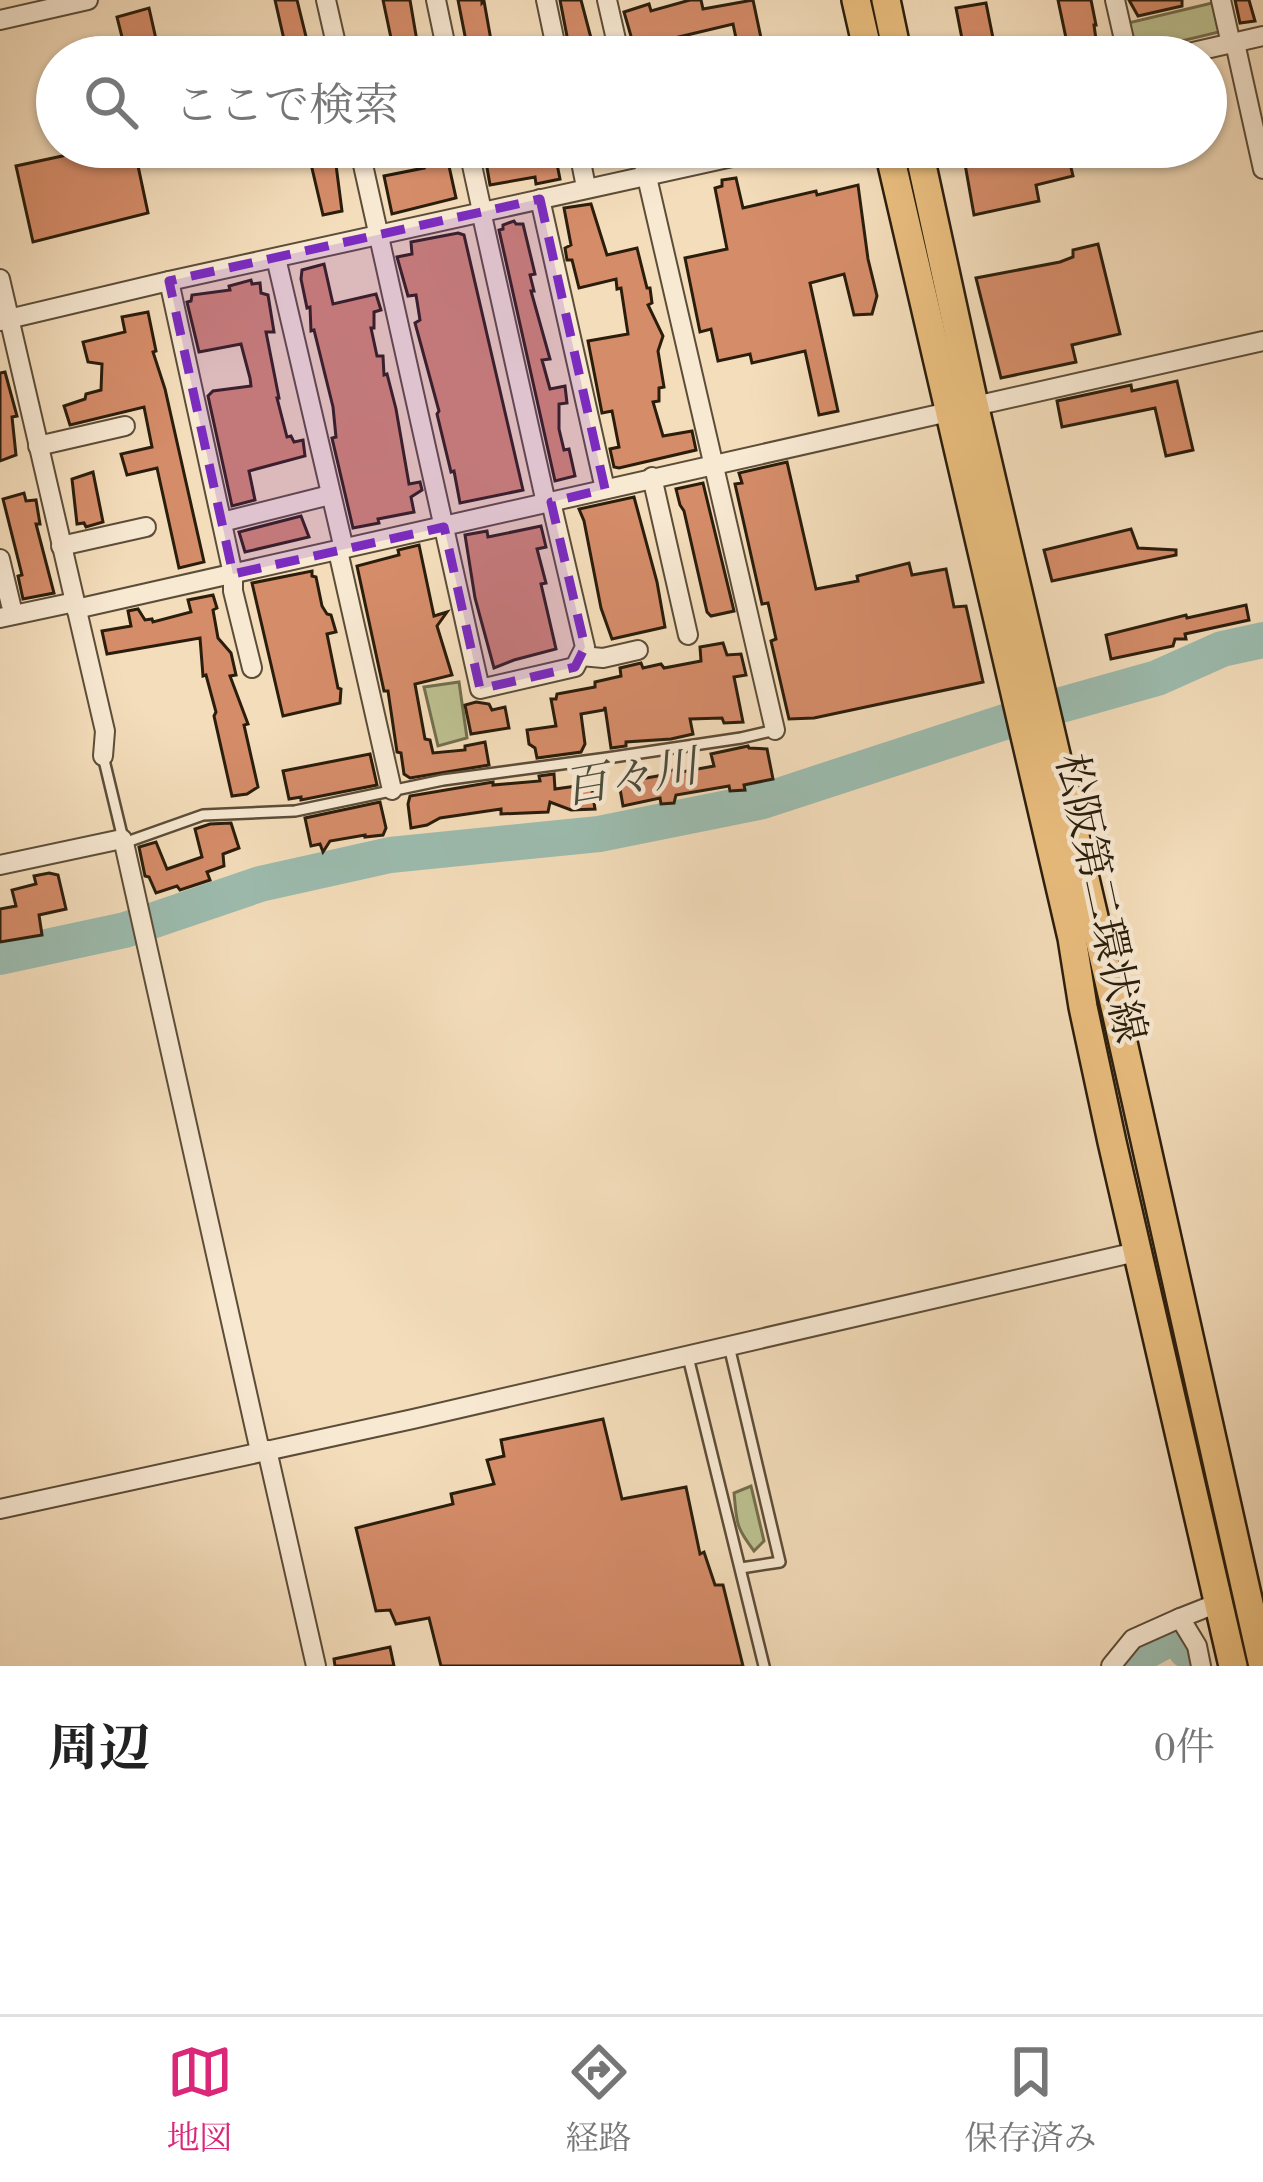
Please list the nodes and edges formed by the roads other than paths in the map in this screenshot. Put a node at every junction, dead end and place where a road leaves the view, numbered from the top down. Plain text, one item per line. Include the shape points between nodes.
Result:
1 (88, 0) edge
2 (326, 0) edge
3 (436, 0) edge
4 (546, 0) edge
5 (608, 0) edge
6 (856, 0) edge
7 (886, 0) edge
8 (1115, 0) edge
9 (1221, 0) edge
10 (0, 20) edge
11 (334, 36) edge
12 (444, 36) edge
13 (554, 36) edge
14 (616, 36) edge
15 (864, 36) edge
16 (894, 36) edge
17 (1123, 36) edge
18 (1263, 36) edge
19 (1233, 43) junction
20 (1227, 44) edge
21 (364, 168) edge
22 (473, 168) edge
23 (582, 168) edge
24 (646, 168) edge
25 (680, 168) edge
26 (894, 168) edge
27 (921, 168) edge
28 (1263, 169) edge
29 (648, 175) junction
30 (586, 187) junction
31 (540, 199) junction
32 (482, 211) junction
33 (379, 235) junction
34 (276, 258) junction
35 (0, 279) edge
36 (170, 280) junction
37 (4, 320) edge
38 (1263, 340) edge
39 (961, 407) junction
40 (124, 426) dead end
41 (38, 446) junction
42 (714, 463) junction
43 (652, 477) junction
44 (605, 489) junction
45 (331, 495) junction
46 (549, 502) junction
47 (222, 521) junction
48 (146, 527) dead end
49 (444, 527) junction
50 (62, 546) junction
51 (341, 550) junction
52 (0, 559) edge
53 (233, 574) junction
54 (75, 605) junction
55 (5, 612) edge
56 (688, 635) dead end
57 (638, 650) dead end
58 (580, 656) junction
59 (252, 668) dead end
60 (775, 730) joint
61 (1040, 744) junction
62 (103, 756) joint
63 (392, 790) junction
64 (123, 841) junction
65 (0, 865) edge
66 (1136, 1252) junction
67 (729, 1346) junction
68 (688, 1355) junction
69 (263, 1451) junction
70 (0, 1509) edge
71 (741, 1568) junction
72 (1218, 1603) junction
73 (1180, 1618) junction
74 (316, 1666) edge
75 (764, 1666) edge
76 (1111, 1666) edge
77 (1201, 1666) edge
78 (1233, 1666) edge
79 (1263, 1666) edge

1 - 10 street
2 - 11 street
3 - 12 street
4 - 13 street
5 - 14 street
6 - 15 main road
7 - 16 main road
8 - 17 street
9 - 19 street
18 - 19 street
19 - 20 street
19 - 28 street
21 - 33 street
22 - 32 street
23 - 30 street
24 - 29 street
25 - 29 street
26 - 39 main road, 松阪第二環状線
27 - 39 main road, 松阪第二環状線
29 - 30 street
29 - 42 street
30 - 31 street
31 - 32 street
31 - 44 street
32 - 33 street
32 - 46 street
33 - 34 street
33 - 49 street
34 - 36 street
34 - 45 street
35 - 37 street
36 - 37 street
36 - 47 street
37 - 41 street
38 - 39 street
39 - 42 street
39 - 61 main road, 松阪第二環状線
40 - 41 street
41 - 50 street
42 - 43 street
42 - 60 street
43 - 44 street
43 - 56 street
44 - 46 street
45 - 47 street
45 - 51 street
46 - 49 street
46 - 58 street via 585,646
47 - 53 street
48 - 50 street
49 - 51 street
49 - 58 street via 480,689 575,667
50 - 54 street
51 - 53 street
51 - 63 street
52 - 55 street
53 - 54 street
53 - 59 street
54 - 55 street
54 - 62 street via 105,731
57 - 58 street
60 - 63 lane
61 - 66 main road, 松阪第二環状線 via 1083,1007
61 - 79 main road, 松阪第二環状線
62 - 64 lane
63 - 64 lane via 295,811 203,814
64 - 65 street
64 - 69 street
66 - 67 street
66 - 72 main road, 松阪第二環状線
67 - 68 street
67 - 71 lane via 780,1562
68 - 69 street
68 - 71 lane
69 - 70 street
69 - 74 street
71 - 75 lane
72 - 73 street
72 - 78 main road, 松阪第二環状線
73 - 76 street via 1133,1639
73 - 77 street

